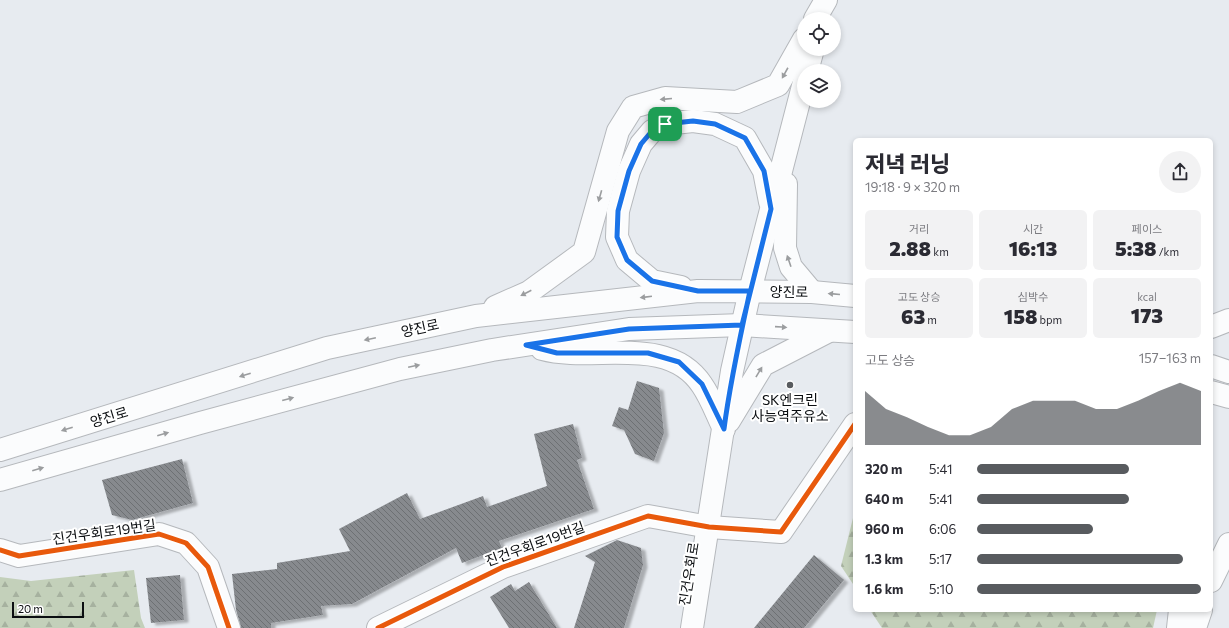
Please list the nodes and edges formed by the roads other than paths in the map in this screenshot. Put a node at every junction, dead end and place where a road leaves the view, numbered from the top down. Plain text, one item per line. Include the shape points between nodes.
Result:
1 (826, 0) edge
2 (819, 12) edge
3 (823, 12) edge
4 (797, 51) edge
5 (797, 107) edge
6 (787, 143) junction
7 (771, 209) junction
8 (698, 291) junction
9 (750, 291) junction
10 (812, 292) junction
11 (853, 296) edge
12 (476, 316) junction
13 (1229, 320) edge
14 (742, 325) junction
15 (1213, 326) edge
16 (830, 331) junction
17 (853, 332) edge
18 (526, 345) junction
19 (1213, 367) edge
20 (1229, 372) edge
21 (1213, 393) edge
22 (1229, 397) edge
23 (853, 427) edge
24 (724, 429) junction
25 (0, 450) edge
26 (0, 480) edge
27 (709, 527) junction
28 (1229, 544) edge
29 (0, 550) edge
30 (1213, 577) edge
31 (1180, 612) edge
32 (1200, 612) edge
33 (229, 628) edge
34 (378, 628) edge
35 (692, 628) edge
36 (1178, 628) edge
37 (1195, 628) edge

1 - 2 main road
1 - 3 main road
4 -> 12 main road via 778,85 737,102 665,98 633,107 618,131 584,252 529,292
5 - 6 main road, 진건우회로
6 - 7 main road, 진건우회로
10 -> 6 main road via 790,267 785,248
7 - 8 main road via 764,171 745,138 715,124 693,121 665,124 652,131 641,144 629,171 618,211 617,237 627,260 652,281
7 - 9 main road, 진건우회로
8 - 9 main road, 양진로
8 -> 12 main road, 양진로
9 - 10 main road, 양진로
9 - 14 main road, 진건우회로
11 -> 10 main road, 양진로
12 -> 25 main road, 양진로 via 327,348
13 - 15 main road
14 -> 16 main road
14 - 18 main road via 629,329
14 - 24 main road, 진건우회로 via 732,371
16 - 17 main road
24 -> 16 main road via 763,365
18 - 24 main road via 557,353 648,353 679,362 702,384
26 -> 18 main road via 400,369
19 - 20 main road
21 - 22 main road
23 - 27 main road, 진건우회로19번길 via 781,532
24 - 27 main road, 진건우회로
27 - 34 main road, 진건우회로19번길 via 648,516 503,567
27 - 35 main road, 진건우회로
28 - 30 main road
29 - 33 main road, 진건우회로19번길 via 18,556 159,534 186,543 208,566
31 - 36 main road
32 - 37 main road

